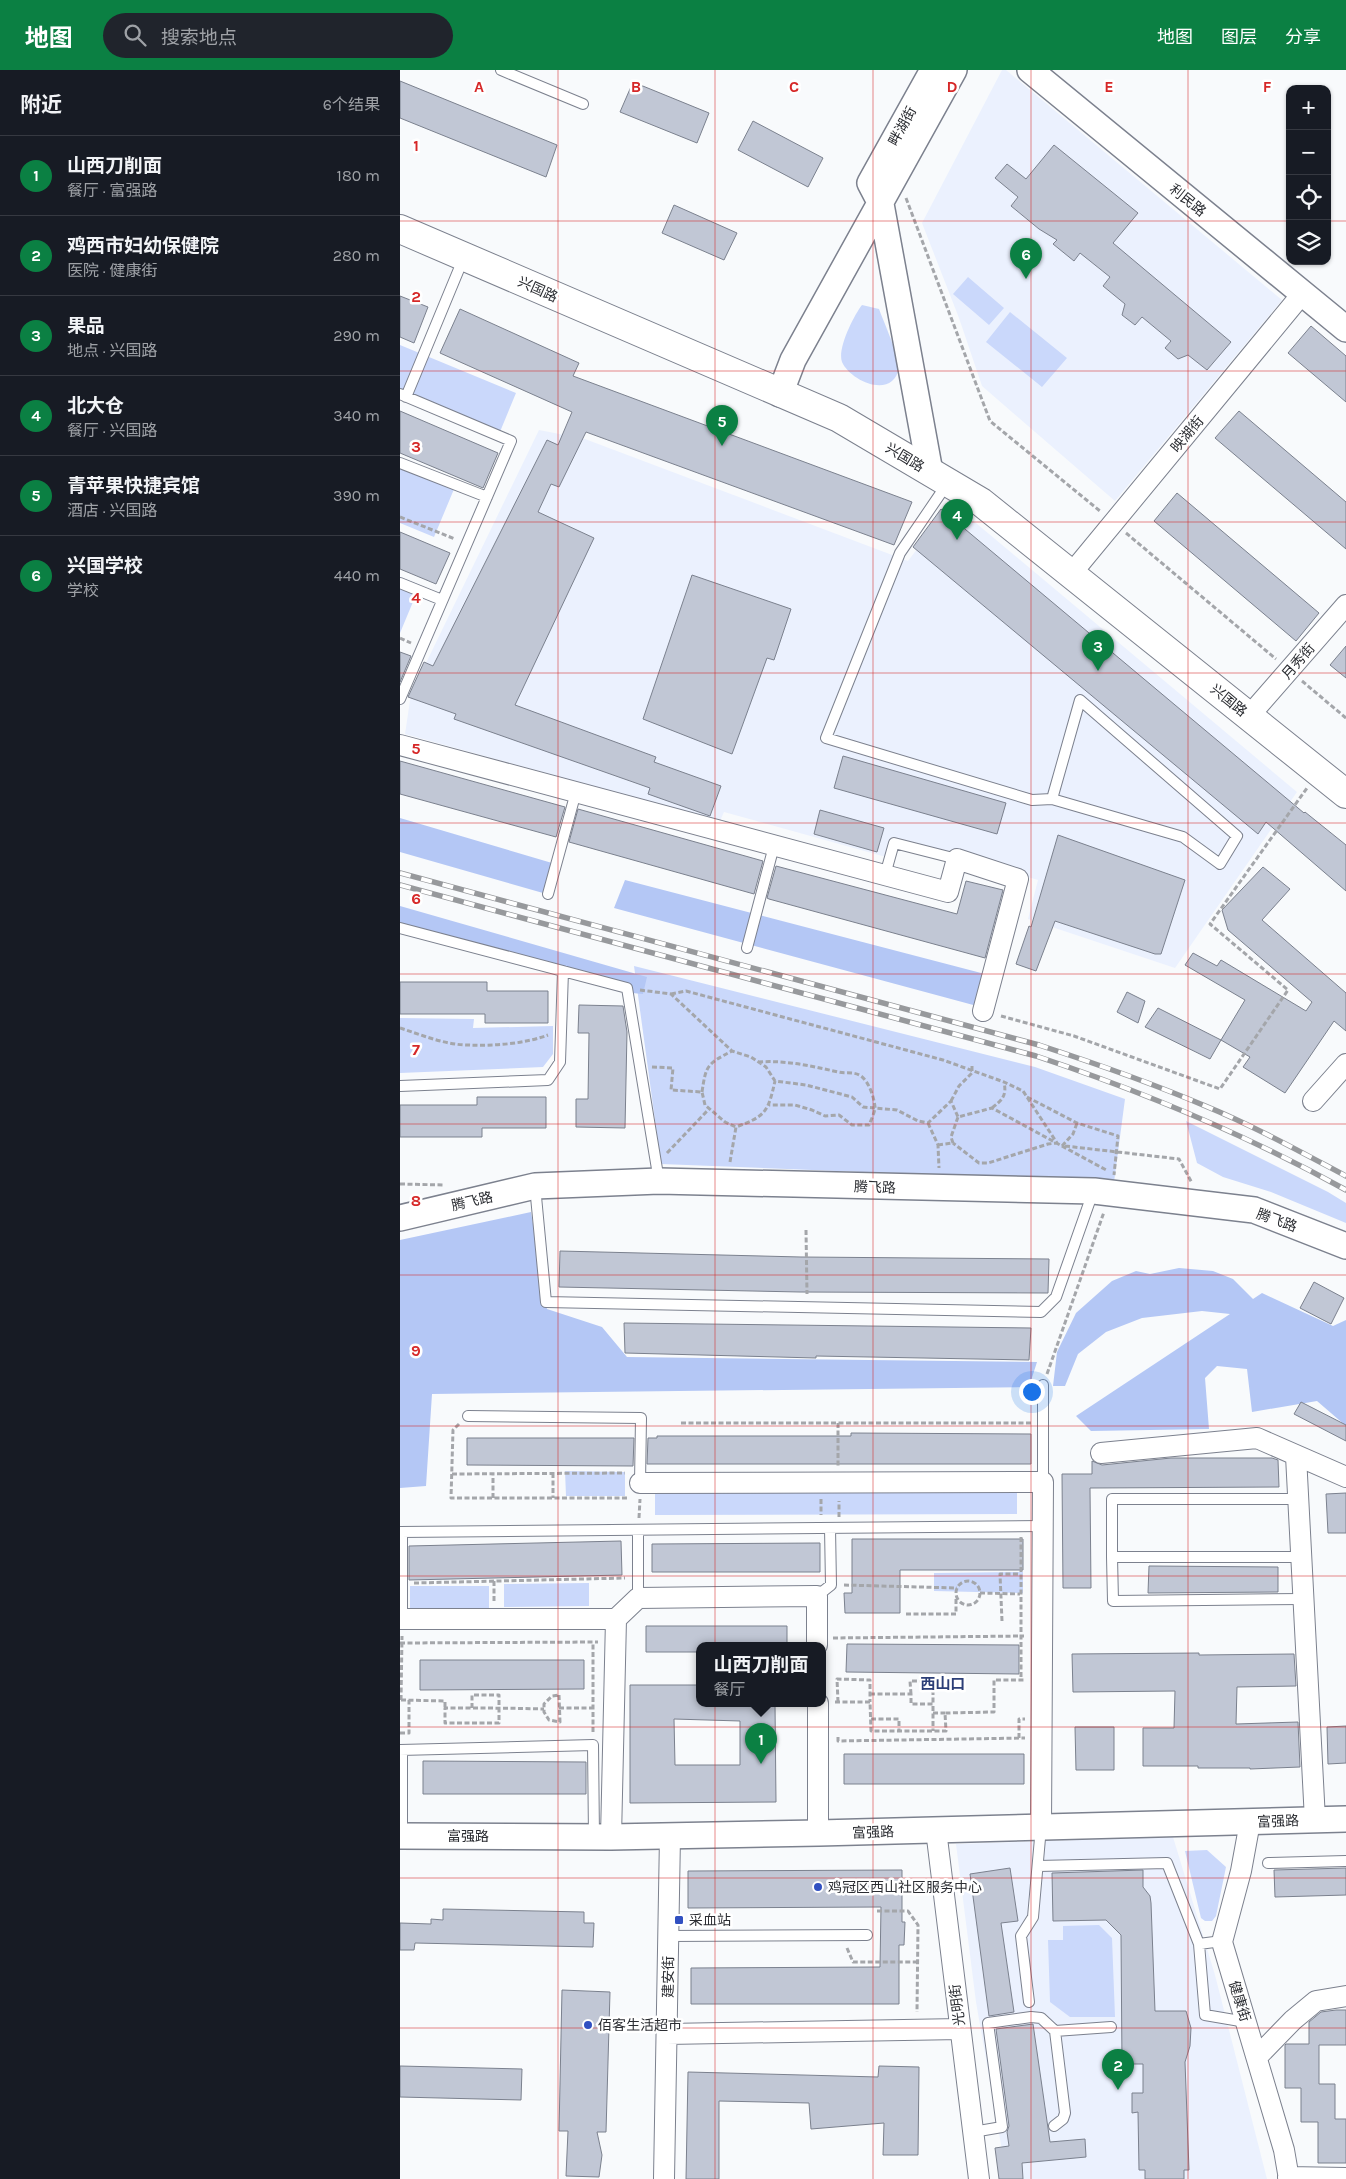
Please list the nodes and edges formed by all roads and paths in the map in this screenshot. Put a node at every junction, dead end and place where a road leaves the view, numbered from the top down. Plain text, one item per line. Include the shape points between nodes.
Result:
1 (501, 70) edge
2 (933, 70) edge
3 (954, 70) edge
4 (1030, 70) edge
5 (583, 104) dead end
6 (898, 174) junction
7 (876, 193) junction
8 (400, 229) edge
9 (464, 256) junction
10 (1302, 294) junction
11 (1346, 329) edge
12 (780, 394) junction
13 (403, 395) edge
14 (400, 463) edge
15 (939, 478) junction
16 (486, 497) junction
17 (400, 517) edge
18 (1114, 522) junction
19 (467, 544) junction
20 (1071, 574) junction
21 (400, 583) edge
22 (442, 600) junction
23 (1344, 613) edge
24 (1289, 670) junction
25 (400, 699) edge
26 (1249, 716) junction
27 (1346, 718) edge
28 (400, 746) edge
29 (1319, 772) junction
30 (576, 792) junction
31 (1346, 794) edge
32 (1052, 799) junction
33 (774, 846) junction
34 (957, 859) junction
35 (885, 875) junction
36 (548, 894) dead end
37 (400, 928) edge
38 (747, 948) dead end
39 (563, 971) junction
40 (627, 988) junction
41 (671, 994) junction
42 (983, 1011) joint
43 (400, 1028) edge
44 (561, 1031) junction
45 (636, 1044) junction
46 (732, 1051) junction
47 (758, 1062) junction
48 (972, 1064) dead end
49 (1346, 1064) edge
50 (775, 1081) junction
51 (1004, 1082) junction
52 (400, 1086) edge
53 (702, 1092) junction
54 (1026, 1097) junction
55 (951, 1101) junction
56 (1313, 1102) dead end
57 (769, 1105) junction
58 (709, 1108) junction
59 (875, 1108) junction
60 (992, 1108) junction
61 (958, 1117) junction
62 (928, 1123) junction
63 (1077, 1123) junction
64 (736, 1127) junction
65 (954, 1142) junction
66 (1057, 1143) junction
67 (1062, 1146) junction
68 (1116, 1152) junction
69 (658, 1173) junction
70 (732, 1182) junction
71 (535, 1186) junction
72 (1113, 1186) junction
73 (1195, 1189) dead end
74 (400, 1218) edge
75 (806, 1230) dead end
76 (1346, 1246) edge
77 (807, 1308) junction
78 (1043, 1385) joint
79 (468, 1416) joint
80 (681, 1423) dead end
81 (838, 1423) junction
82 (1032, 1432) dead end
83 (1101, 1453) dead end
84 (1296, 1456) junction
85 (838, 1472) dead end
86 (554, 1473) junction
87 (452, 1474) junction
88 (494, 1474) junction
89 (1346, 1477) edge
90 (640, 1478) junction
91 (1043, 1482) junction
92 (840, 1497) dead end
93 (493, 1498) junction
94 (554, 1498) junction
95 (1298, 1499) junction
96 (1021, 1526) junction
97 (1043, 1526) junction
98 (834, 1528) junction
99 (638, 1530) junction
100 (401, 1532) edge
101 (1112, 1557) junction
102 (1301, 1557) junction
103 (1020, 1574) junction
104 (638, 1578) junction
105 (402, 1583) junction
106 (957, 1588) junction
107 (824, 1591) junction
108 (980, 1594) junction
109 (1001, 1594) junction
110 (1020, 1594) junction
111 (956, 1597) junction
112 (638, 1598) junction
113 (1304, 1599) junction
114 (906, 1614) dead end
115 (401, 1619) edge
116 (616, 1619) junction
117 (1002, 1621) dead end
118 (1020, 1636) junction
119 (1042, 1636) junction
120 (616, 1639) junction
121 (593, 1642) junction
122 (817, 1642) edge
123 (401, 1643) edge
124 (1021, 1680) junction
125 (1042, 1680) junction
126 (870, 1694) junction
127 (911, 1694) junction
128 (401, 1700) edge
129 (409, 1700) junction
130 (828, 1702) edge
131 (870, 1702) junction
132 (933, 1704) junction
133 (445, 1708) junction
134 (472, 1708) junction
135 (500, 1708) junction
136 (559, 1708) junction
137 (593, 1708) junction
138 (614, 1708) junction
139 (544, 1709) junction
140 (933, 1712) junction
141 (945, 1712) junction
142 (871, 1719) junction
143 (1019, 1719) dead end
144 (593, 1729) dead end
145 (933, 1730) junction
146 (899, 1731) junction
147 (400, 1733) edge
148 (1019, 1738) junction
149 (1029, 1738) dead end
150 (838, 1741) dead end
151 (401, 1750) edge
152 (1346, 1819) edge
153 (1315, 1820) junction
154 (1250, 1822) junction
155 (1041, 1827) junction
156 (936, 1830) junction
157 (818, 1833) junction
158 (401, 1836) edge
159 (670, 1836) junction
160 (602, 1837) junction
161 (1346, 1861) edge
162 (1268, 1863) dead end
163 (1038, 1866) junction
164 (877, 1911) dead end
165 (668, 1936) junction
166 (840, 1936) junction
167 (867, 1936) dead end
168 (1222, 1941) junction
169 (1199, 1944) junction
170 (918, 1962) junction
171 (1346, 1996) edge
172 (1029, 2002) dead end
173 (1246, 2022) junction
174 (1111, 2027) dead end
175 (960, 2029) junction
176 (916, 2030) junction
177 (1055, 2031) junction
178 (667, 2034) junction
179 (1257, 2057) junction
180 (1054, 2126) dead end
181 (973, 2132) junction
182 (1288, 2178) edge
183 (1346, 2178) edge
184 (664, 2179) edge
185 (979, 2179) edge

1 - 5 lane
2 - 7 street, 畔湖街
3 - 6 street
4 - 10 street, 利民路
6 - 7 street
6 - 18 path via 990,421
7 - 12 street via 793,360
7 - 15 street
8 - 9 main road, 兴国路
9 - 12 main road, 兴国路
9 - 13 lane
10 - 11 street, 利民路
10 - 18 street, 映湖街
12 - 15 main road, 兴国路 via 840,418
13 - 16 lane via 511,441
14 - 16 lane
15 - 20 main road, 兴国路 via 981,502
15 - 32 lane via 900,553 826,738 1032,800
16 - 19 lane
17 - 19 path
18 - 20 street, 映湖街
18 - 24 path
19 - 22 lane
20 - 26 main road, 兴国路
21 - 22 lane
22 - 25 lane
23 - 24 street, 月秀街
24 - 26 street, 月秀街
24 - 27 path
26 - 29 main road, 兴国路
28 - 30 street
29 - 31 main road, 兴国路
29 - 42 path via 1210,924 1288,990 1220,1089 1074,1036
30 - 33 street
30 - 36 lane
32 - 32 lane via 1080,700 1237,836 1220,864 1182,837
33 - 35 street
33 - 38 lane
34 - 35 street via 948,892
34 - 35 lane via 894,842
34 - 42 street via 1018,878
37 - 39 lane
39 - 40 lane
39 - 44 lane
40 - 41 path
40 - 45 lane
41 - 46 path
41 - 51 path via 686,991 943,1060
43 - 44 path via 467,1046 529,1042
44 - 52 lane via 560,1062 548,1080
45 - 53 path via 652,1044 652,1067 674,1068 671,1090
45 - 69 lane
46 - 47 path
46 - 53 path via 705,1071
47 - 50 path via 766,1067
47 - 59 path via 780,1061 854,1073 869,1086
48 - 55 path via 972,1073 959,1086
49 - 56 street
50 - 57 path
50 - 59 path via 852,1097 862,1107
51 - 54 path via 1023,1091
51 - 60 path via 1006,1093
53 - 58 path
54 - 63 path
54 - 66 path
55 - 61 path
55 - 62 path
57 - 59 path via 795,1105 825,1116 839,1115 852,1125 869,1125
57 - 64 path via 757,1120
58 - 64 path
58 - 69 path
59 - 62 path via 897,1110 918,1122
60 - 61 path
60 - 66 path
61 - 65 path via 951,1137
62 - 65 path via 938,1145
63 - 67 path via 1073,1134
63 - 68 path via 1118,1136
64 - 70 path via 730,1161
65 - 66 path via 979,1163
66 - 67 path
67 - 68 path
67 - 72 path
68 - 72 path
68 - 73 path via 1179,1160
69 - 70 street, 腾飞路
69 - 71 street, 腾飞路
70 - 72 street, 腾飞路
71 - 74 street, 腾飞路
71 - 77 lane via 546,1302
72 - 76 street, 腾飞路 via 1254,1210
72 - 77 lane via 1056,1297 1042,1312
72 - 78 path
75 - 77 path
78 - 91 lane
79 - 87 path via 453,1430
79 - 90 lane via 641,1418
80 - 81 path
81 - 82 path via 1032,1423
81 - 85 path
83 - 84 street via 1257,1438
84 - 89 street
84 - 95 street
86 - 88 path
86 - 90 path
86 - 94 path
87 - 88 path
87 - 93 path via 451,1498
88 - 93 path
90 - 91 street
91 - 97 street
92 - 98 path
93 - 94 path
94 - 99 path via 640,1498
95 - 101 lane via 1112,1499
95 - 102 street
96 - 97 lane
96 - 98 lane
96 - 103 path
97 - 119 street
98 - 99 lane
98 - 107 lane
99 - 100 lane
99 - 104 lane
100 - 105 lane
101 - 102 lane
101 - 113 lane via 1113,1601
102 - 113 street
103 - 109 path via 1000,1574
103 - 110 path
104 - 105 path
104 - 112 lane
105 - 115 lane
106 - 107 path
106 - 108 path via 964,1582 972,1582
106 - 111 path
107 - 112 street
107 - 122 street
108 - 109 path
108 - 111 path via 977,1602 970,1606 962,1604
109 - 110 path
109 - 117 path
110 - 118 path
111 - 114 path via 956,1614
112 - 116 street
113 - 153 street
115 - 116 street
115 - 123 path
116 - 120 street
118 - 119 path
118 - 122 path
118 - 124 path
119 - 125 street
120 - 121 path
120 - 138 street
121 - 123 path
121 - 137 path
123 - 128 path
124 - 125 path
124 - 141 path via 994,1680 994,1712
125 - 155 street
126 - 127 path
126 - 130 path via 870,1680 837,1679
126 - 131 path
127 - 132 path via 911,1704
127 - 132 path via 910,1681 933,1681
128 - 129 path
129 - 133 path via 445,1701
129 - 147 path via 409,1733
130 - 131 path
130 - 157 street
131 - 142 path
132 - 140 path
133 - 134 path
133 - 135 path via 445,1723 500,1723
134 - 135 path
134 - 135 path via 472,1695 500,1695
135 - 139 path
136 - 137 path
136 - 139 path via 559,1695 552,1696 544,1704
136 - 139 path via 560,1722 549,1720
137 - 138 path
137 - 144 path
138 - 160 street
140 - 141 path
140 - 145 path
141 - 145 path via 946,1730
142 - 146 path via 871,1731
142 - 146 path via 899,1719
143 - 148 path
145 - 146 path
148 - 149 path
148 - 150 path
151 - 158 lane
151 - 160 lane via 593,1745
152 - 153 street, 富强路
153 - 154 street, 富强路
154 - 155 street, 富强路
154 - 168 street
155 - 156 street, 富强路
155 - 163 lane
156 - 157 street, 富强路
156 - 175 street, 光明街
157 - 159 street, 富强路
158 - 160 street, 富强路
159 - 160 street, 富强路
159 - 165 street, 建安街
161 - 162 lane
163 - 169 lane via 1167,1862
163 - 172 lane via 1032,1917 1021,1936
164 - 170 path via 908,1911 915,1918 918,1925
165 - 166 lane
165 - 178 street, 建安街
166 - 167 lane
166 - 170 path via 853,1962
168 - 169 lane
168 - 173 street, 健康街
169 - 173 lane via 1204,2015
170 - 176 path
171 - 179 street via 1316,2001
173 - 179 street, 健康街
174 - 177 lane
175 - 176 street
175 - 181 street, 光明街
176 - 178 street
177 - 180 lane via 1065,2113
177 - 181 lane via 1041,2018 988,2023 1002,2127
178 - 184 street, 建安街
179 - 182 street, 健康街 via 1284,2150
181 - 185 street, 光明街
182 - 183 street

